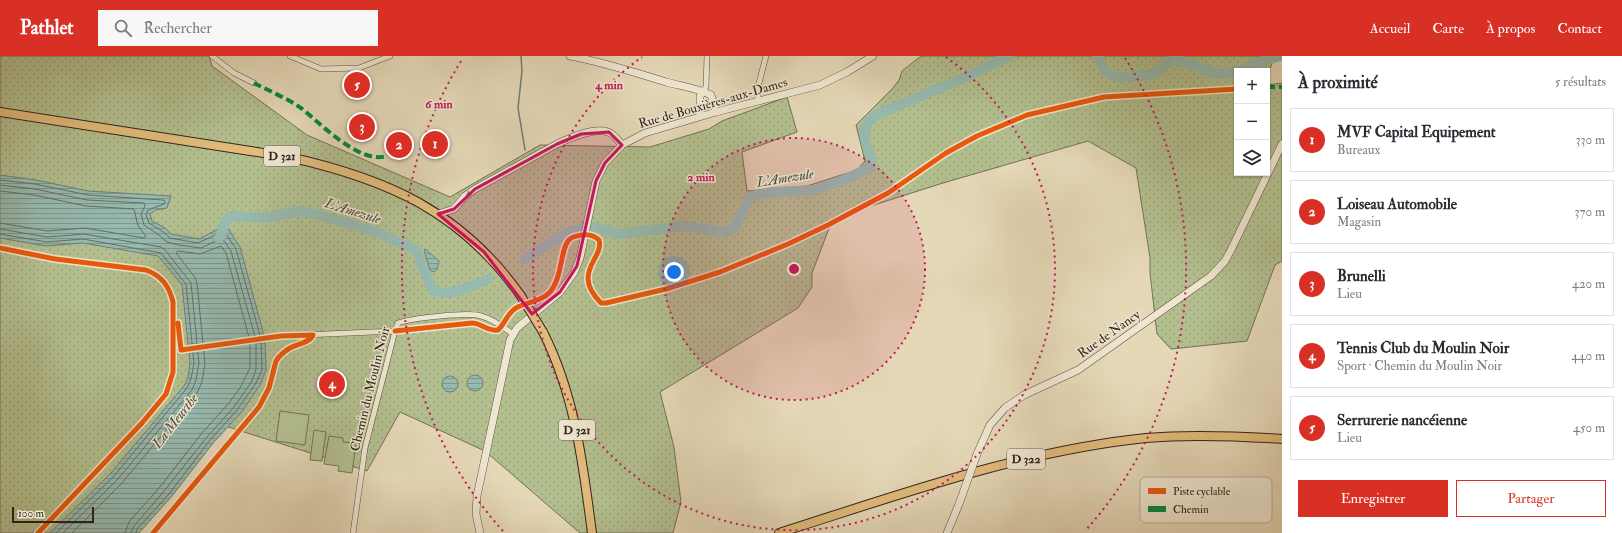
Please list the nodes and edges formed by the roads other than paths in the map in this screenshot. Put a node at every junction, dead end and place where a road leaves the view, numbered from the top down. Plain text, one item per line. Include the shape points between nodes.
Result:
1 (212, 56) edge
2 (290, 56) edge
3 (390, 56) edge
4 (570, 56) edge
5 (707, 56) edge
6 (766, 56) edge
7 (873, 56) edge
8 (254, 83) dead end
9 (703, 91) junction
10 (758, 101) junction
11 (0, 112) edge
12 (716, 112) junction
13 (700, 116) junction
14 (1282, 144) edge
15 (622, 145) junction
16 (438, 214) junction
17 (395, 331) junction
18 (513, 334) junction
19 (281, 336) dead end
20 (1282, 439) edge
21 (352, 533) edge
22 (480, 533) edge
23 (592, 533) edge
24 (780, 533) edge
25 (947, 533) edge

1 - 8 street via 234,74
2 - 3 street via 321,69 359,68
4 - 9 street
5 - 9 street via 706,87
6 - 10 street via 758,87
7 - 10 street, Rue de Bouxières-aux-Dames via 820,85
9 - 12 street via 711,95
9 - 13 street via 700,96
10 - 12 street, Rue de Bouxières-aux-Dames
11 - 16 main road, D 321 via 289,157 328,166 392,188
12 - 13 street, Rue de Bouxières-aux-Dames
13 - 15 street, Rue de Bouxières-aux-Dames via 644,133
14 - 25 street, Rue de Nancy, bridge via 1231,250 1211,276 1084,366 1024,395 1005,408 990,424
15 -> 16 street via 609,132 581,134 505,172 465,196 454,209
15 - 18 street via 601,169 593,191 577,266 564,287
16 - 23 main road, D 321, bridge via 499,267 543,332 569,398 577,432
17 - 18 street, Chemin du Moulin Noir via 398,322 464,314 489,318
17 - 19 street
17 - 21 street, Chemin du Moulin Noir via 365,448
18 - 22 street via 502,371 477,496 476,514
20 - 24 main road, D 322 via 1229,435 1146,438 1064,450 981,470

